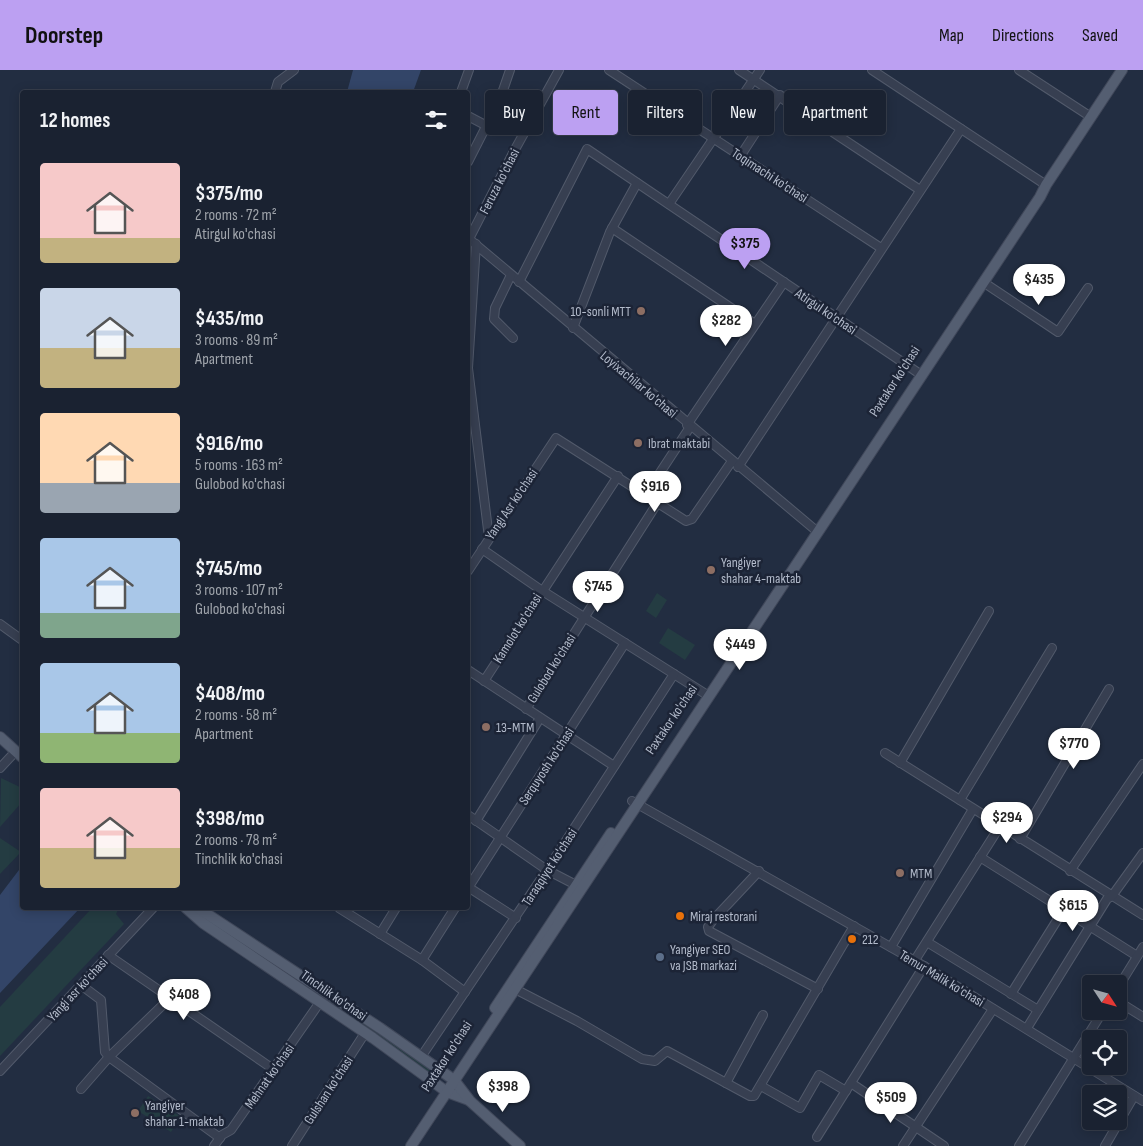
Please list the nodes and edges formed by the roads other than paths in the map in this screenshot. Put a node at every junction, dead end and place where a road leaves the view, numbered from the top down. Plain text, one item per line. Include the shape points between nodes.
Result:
1 (294, 70) edge
2 (469, 70) edge
3 (510, 70) edge
4 (559, 70) edge
5 (609, 70) edge
6 (739, 70) edge
7 (760, 70) edge
8 (872, 70) edge
9 (1019, 70) edge
10 (1122, 70) edge
11 (754, 79) junction
12 (276, 90) edge
13 (461, 90) edge
14 (502, 90) edge
15 (780, 95) junction
16 (470, 117) edge
17 (1091, 117) junction
18 (485, 125) edge
19 (961, 129) junction
20 (485, 130) edge
21 (714, 138) junction
22 (741, 156) junction
23 (470, 158) edge
24 (638, 183) junction
25 (1046, 184) junction
26 (920, 190) junction
27 (669, 204) junction
28 (612, 228) junction
29 (471, 241) edge
30 (881, 248) junction
31 (511, 275) junction
32 (519, 282) junction
33 (784, 282) junction
34 (983, 282) junction
35 (470, 283) edge
36 (1088, 288) dead end
37 (836, 317) junction
38 (756, 324) junction
39 (573, 328) junction
40 (513, 338) dead end
41 (917, 372) junction
42 (470, 384) edge
43 (688, 426) junction
44 (735, 464) junction
45 (618, 476) junction
46 (646, 494) junction
47 (658, 502) junction
48 (813, 528) junction
49 (489, 538) junction
50 (482, 549) junction
51 (470, 568) edge
52 (541, 590) junction
53 (989, 611) dead end
54 (584, 617) junction
55 (0, 624) edge
56 (20, 639) edge
57 (624, 643) junction
58 (1052, 648) dead end
59 (470, 671) edge
60 (674, 674) junction
61 (484, 681) junction
62 (1109, 689) dead end
63 (704, 693) junction
64 (526, 709) junction
65 (540, 718) junction
66 (566, 734) junction
67 (0, 737) edge
68 (20, 753) edge
69 (884, 753) dead end
70 (900, 763) junction
71 (1143, 764) edge
72 (614, 766) junction
73 (0, 768) edge
74 (960, 800) junction
75 (635, 803) junction
76 (973, 809) junction
77 (470, 816) edge
78 (476, 820) junction
79 (1000, 826) junction
80 (500, 837) junction
81 (1020, 839) junction
82 (1143, 853) edge
83 (980, 857) junction
84 (547, 870) junction
85 (759, 871) junction
86 (1070, 871) junction
87 (470, 884) edge
88 (576, 885) junction
89 (470, 888) edge
90 (1112, 896) junction
91 (1064, 909) junction
92 (151, 910) edge
93 (188, 910) edge
94 (201, 910) edge
95 (342, 910) edge
96 (395, 910) edge
97 (454, 910) edge
98 (1143, 915) edge
99 (516, 918) junction
100 (854, 926) junction
101 (1090, 926) junction
102 (380, 934) junction
103 (926, 942) junction
104 (890, 946) junction
105 (1143, 947) edge
106 (108, 955) junction
107 (1137, 956) junction
108 (422, 960) junction
109 (915, 960) junction
110 (924, 966) junction
111 (1126, 975) edge
112 (82, 985) junction
113 (818, 988) junction
114 (515, 989) junction
115 (465, 992) junction
116 (1011, 994) junction
117 (170, 998) junction
118 (320, 1002) junction
119 (1128, 1008) edge
120 (993, 1009) junction
121 (1038, 1010) junction
122 (763, 1015) dead end
123 (1143, 1017) edge
124 (1097, 1020) edge
125 (1027, 1028) junction
126 (365, 1033) junction
127 (109, 1057) junction
128 (421, 1057) junction
129 (1074, 1058) junction
130 (273, 1069) junction
131 (0, 1071) edge
132 (452, 1079) junction
133 (726, 1083) junction
134 (851, 1083) junction
135 (761, 1086) junction
136 (81, 1089) dead end
137 (445, 1090) junction
138 (846, 1091) junction
139 (1134, 1096) junction
140 (470, 1101) junction
141 (1143, 1101) edge
142 (915, 1126) junction
143 (817, 1137) dead end
144 (220, 1138) junction
145 (214, 1146) edge
146 (292, 1146) edge
147 (404, 1146) edge
148 (411, 1146) edge
149 (520, 1146) edge
150 (903, 1146) edge
151 (944, 1146) edge
152 (1019, 1146) edge
153 (1105, 1146) edge

1 - 12 street via 278,82
2 - 13 street
3 - 14 street
4 - 29 street, Feruza ko'chasi via 513,153
5 - 21 street, Toqimachi ko'chasi
6 - 11 street
7 - 11 street
8 - 19 street
9 - 17 street
10 - 17 main road, Paxtakor ko'chasi
11 - 15 street
11 - 21 street
15 - 22 street
15 - 26 street
16 - 18 street
17 - 25 main road, Paxtakor ko'chasi
19 - 25 street
19 - 26 street
20 - 23 street
21 - 22 street, Toqimachi ko'chasi
21 - 27 street
22 - 30 street, Toqimachi ko'chasi
24 - 27 street, Atirgul ko'chasi
24 - 28 street
24 - 32 street, Atirgul ko'chasi via 587,149
25 - 34 main road, Paxtakor ko'chasi
25 - 41 main road, Paxtakor ko'chasi via 1035,194
26 - 30 street
27 - 33 street, Atirgul ko'chasi
28 - 38 street
28 - 39 street
29 - 31 street, Loyixachilar ko'chasi
29 - 35 street
30 - 37 street
31 - 32 street, Loyixachilar ko'chasi
31 - 40 street via 495,308 494,319
32 - 39 street, Loyixachilar ko'chasi
33 - 37 street, Atirgul ko'chasi
33 - 38 street
34 - 36 street via 1058,332
34 - 75 main road, Paxtakor ko'chasi
37 - 41 street, Atirgul ko'chasi
37 - 44 street
38 - 43 street
39 - 43 street, Loyixachilar ko'chasi
41 - 48 main road, Paxtakor ko'chasi
42 - 49 street
43 - 44 street, Loyixachilar ko'chasi
43 - 46 street
44 - 47 street via 690,521
44 - 48 street, Loyixachilar ko'chasi
45 - 46 street
45 - 49 street, Yangi Asr ko'chasi via 556,438
45 - 52 street, Kamolot ko'chasi
46 - 47 street
47 - 54 street, Gulobod ko'chasi
48 - 63 main road, Paxtakor ko'chasi
49 - 50 street, Yangi Asr ko'chasi
50 - 51 street, Yangi Asr ko'chasi
50 - 52 street
52 - 54 street
52 - 61 street, Kamolot ko'chasi
53 - 70 street
54 - 57 street
54 - 64 street, Gulobod ko'chasi
55 - 56 street
57 - 60 street
57 - 66 street, Serquyosh ko'chasi
58 - 74 street
59 - 61 street
60 - 63 street
60 - 72 street, Taraqqiyot ko'chasi
61 - 64 street
62 - 81 street
63 - 75 main road, Paxtakor ko'chasi
64 - 65 street
65 - 66 street
65 - 78 street
66 - 72 street
66 - 80 street, Serquyosh ko'chasi
67 - 68 main road
68 - 73 street
69 - 70 street
70 - 74 street
71 - 86 street
72 - 84 street, Taraqqiyot ko'chasi
74 - 76 street
75 - 85 street, Temur Malik ko'chasi
75 - 88 main road, Paxtakor ko'chasi
75 - 114 main road, Paxtakor ko'chasi
76 - 79 street
76 - 104 street
77 - 78 street
78 - 80 street
79 - 81 street
79 - 83 street
80 - 84 street
80 - 87 street, Serquyosh ko'chasi
81 - 86 street
82 - 90 street
83 - 91 street
83 - 103 street
84 - 88 street
84 - 99 street, Taraqqiyot ko'chasi
85 - 100 street, Temur Malik ko'chasi
85 - 113 street via 713,920 709,931
86 - 90 street
88 - 132 main road, Paxtakor ko'chasi
89 - 99 street
90 - 98 street
90 - 101 street
91 - 101 street
91 - 116 street
92 - 106 street, Yangi asr ko'chasi
93 - 118 main road, Tinchlik ko'chasi
94 - 128 main road, Tinchlik ko'chasi
95 - 102 street
96 - 102 street
97 - 108 street
99 - 115 street, Taraqqiyot ko'chasi
100 - 104 street, Temur Malik ko'chasi
100 - 113 street
101 - 107 street
101 - 121 street
102 - 108 street
103 - 109 street
103 - 116 street
104 - 109 street, Temur Malik ko'chasi
105 - 107 street
106 - 112 street, Yangi asr ko'chasi
106 - 117 street
107 - 111 street
108 - 115 street
109 - 110 street, Temur Malik ko'chasi
110 - 120 street, Temur Malik ko'chasi
110 - 134 street
112 - 127 street via 101,1000 105,1052
112 - 131 street, Yangi asr ko'chasi
113 - 135 street
114 - 132 main road, Paxtakor ko'chasi
114 - 133 street via 642,1059 655,1061 667,1050
115 - 128 street, Taraqqiyot ko'chasi
116 - 121 street
117 - 127 street
117 - 130 street
118 - 126 main road, Tinchlik ko'chasi
118 - 130 street, Mehnat ko'chasi
119 - 123 street
120 - 125 street, Temur Malik ko'chasi
120 - 142 street
121 - 125 street
122 - 133 street
124 - 129 street
125 - 129 street, Temur Malik ko'chasi
126 - 137 main road, Tinchlik ko'chasi
126 - 146 street, Gulshan ko'chasi
127 - 136 street
127 - 144 street
128 - 132 main road, Tinchlik ko'chasi
129 - 139 street, Temur Malik ko'chasi
129 - 152 street
130 - 144 street, Mehnat ko'chasi via 231,1130
132 - 137 main road, Paxtakor ko'chasi
132 - 140 main road, Tinchlik ko'chasi
133 - 135 street via 750,1096 754,1096
134 - 138 street
134 - 142 street
135 - 138 street via 800,1108 819,1075
137 - 140 main road, Tinchlik ko'chasi
137 - 147 main road, Paxtakor ko'chasi
137 - 148 main road, Paxtakor ko'chasi
138 - 143 street
139 - 141 street, Temur Malik ko'chasi
139 - 153 street
140 - 149 main road, Tinchlik ko'chasi
142 - 150 street
142 - 151 street
144 - 145 street, Mehnat ko'chasi

